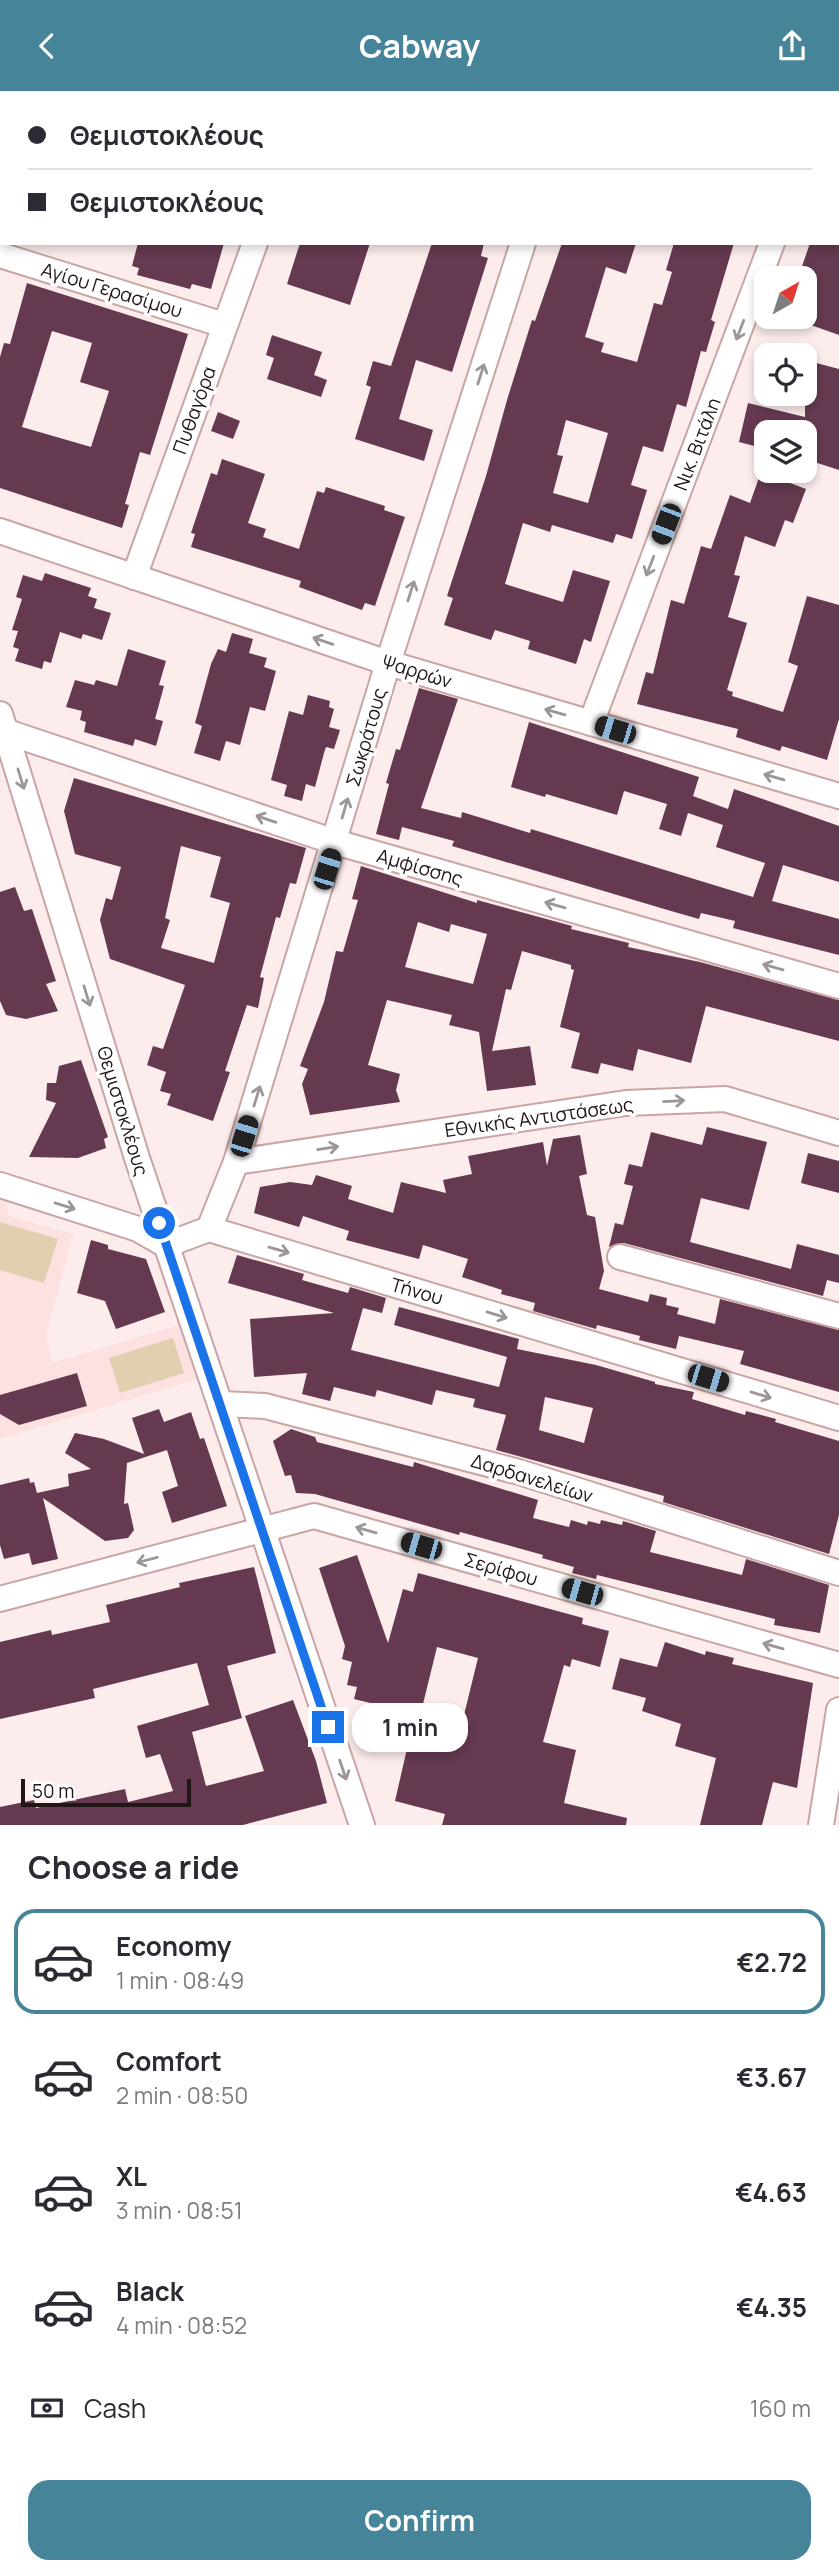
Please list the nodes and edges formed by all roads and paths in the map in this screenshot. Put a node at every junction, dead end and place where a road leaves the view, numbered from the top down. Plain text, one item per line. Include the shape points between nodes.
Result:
1 (254, 245) edge
2 (522, 245) edge
3 (771, 245) edge
4 (0, 255) edge
5 (224, 325) junction
6 (0, 531) edge
7 (134, 577) junction
8 (388, 663) junction
9 (3, 723) edge
10 (591, 723) junction
11 (838, 792) edge
12 (335, 842) junction
13 (839, 986) edge
14 (839, 1133) edge
15 (236, 1162) junction
16 (0, 1185) edge
17 (209, 1230) junction
18 (166, 1245) junction
19 (620, 1257) dead end
20 (839, 1316) edge
21 (220, 1404) junction
22 (839, 1418) edge
23 (262, 1530) junction
24 (839, 1573) edge
25 (0, 1599) edge
26 (839, 1665) edge
27 (839, 1710) edge
28 (362, 1825) edge
29 (821, 1825) edge

1 - 5 street, Πυθαγόρα
8 -> 2 street, Σωκράτους
3 -> 10 street, Νικ. Βιτάλη
4 - 5 street, Αγίου Γερασίμου
5 - 7 street, Πυθαγόρα
6 - 7 street, Ψαρρών
8 -> 7 street, Ψαρρών
10 -> 8 street, Ψαρρών
12 -> 8 street, Σωκράτους
12 -> 9 street, Αμφίσσης
9 -> 18 street, Θεμιστοκλέους
11 -> 10 street, Ψαρρών
13 -> 12 street, Αμφίσσης
15 -> 12 street, Σωκράτους
15 -> 14 street, Εθνικής Αντιστάσεως via 626,1103 725,1098
15 - 17 street, Σωκράτους
16 -> 18 street via 138,1229
17 - 18 street
17 -> 22 street, Τήνου
18 - 21 street, Θεμιστοκλέους
19 - 20 street
21 - 23 street, Θεμιστοκλέους
21 - 24 street, Δαρδανελείων via 265,1406 506,1469
23 -> 25 street, Σερίφου
26 -> 23 street, Σερίφου via 314,1515
23 -> 28 street, Θεμιστοκλέους
27 - 29 street

